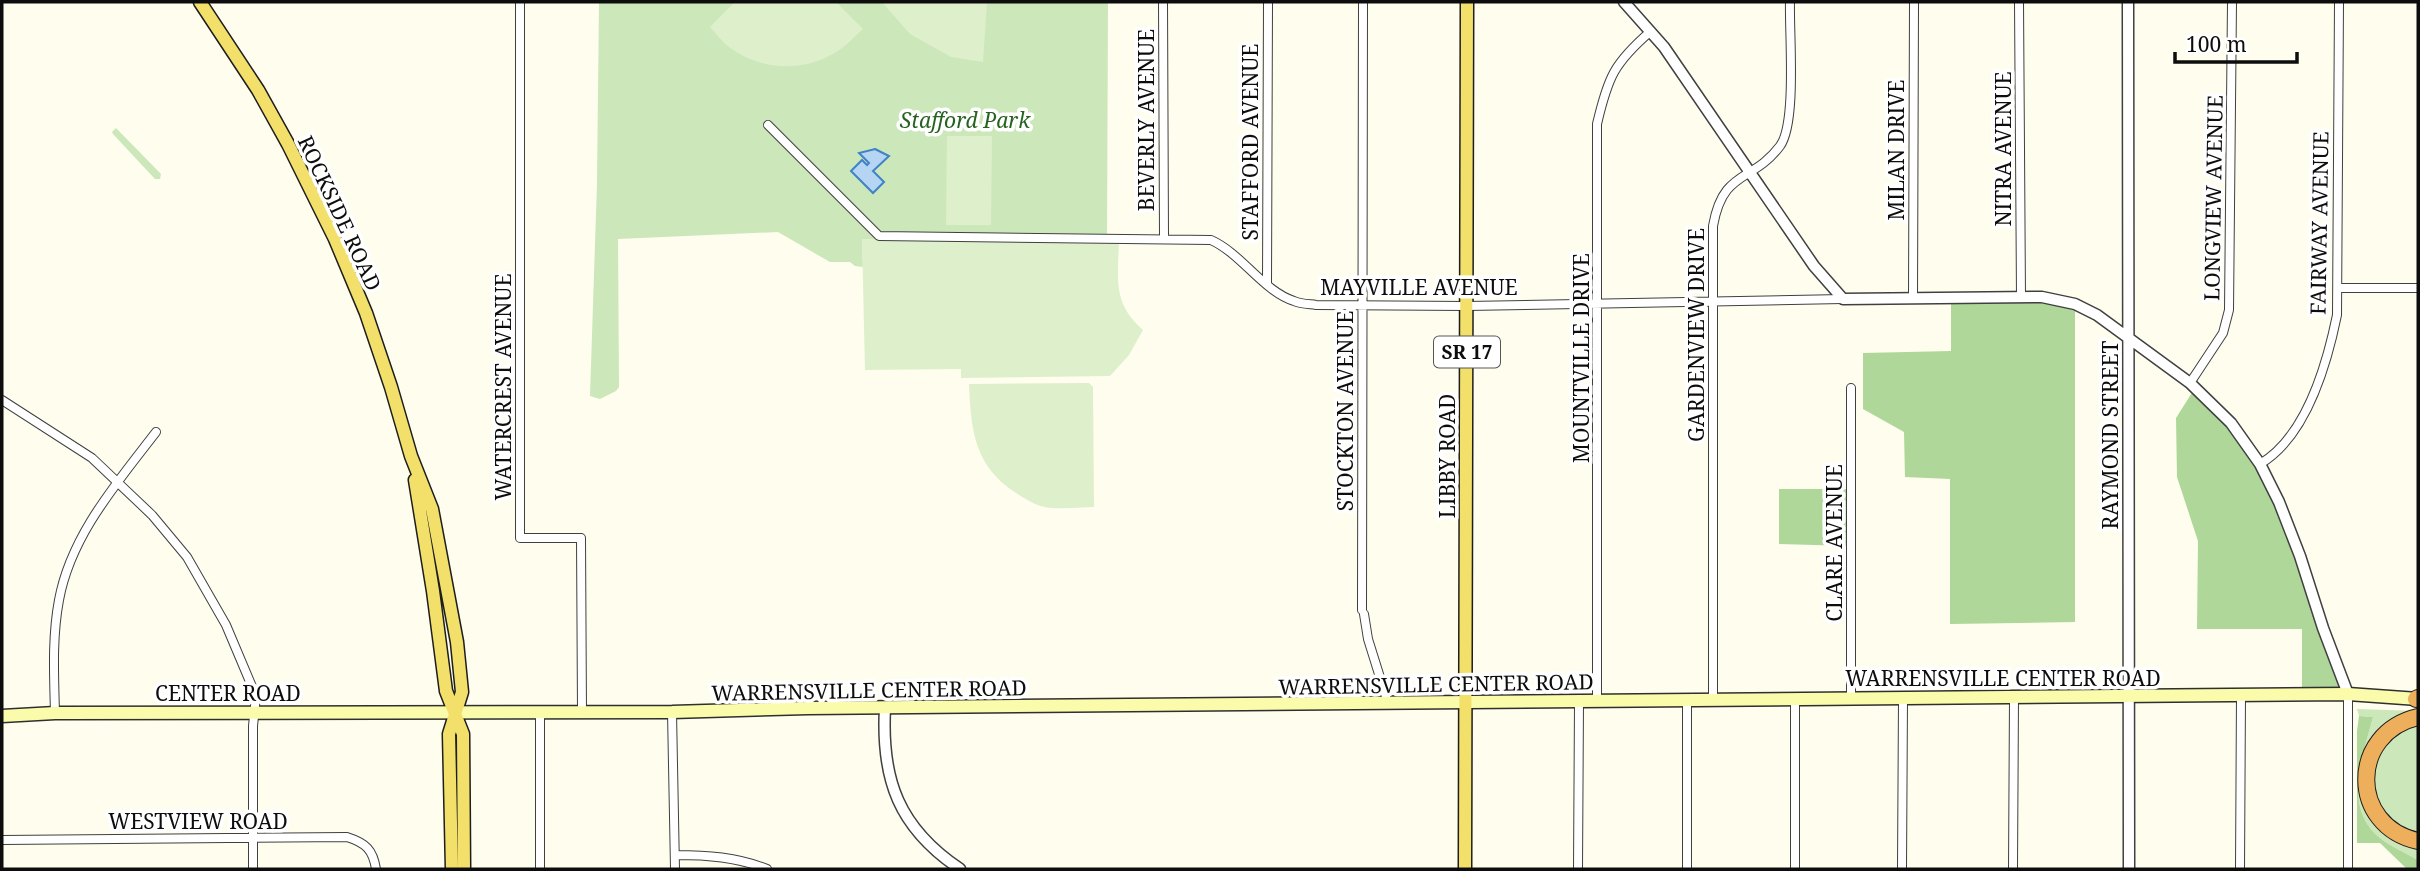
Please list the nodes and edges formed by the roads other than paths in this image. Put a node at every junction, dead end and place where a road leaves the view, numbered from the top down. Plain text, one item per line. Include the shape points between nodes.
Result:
1 (200, 2) edge
2 (520, 2) edge
3 (1163, 2) edge
4 (1268, 2) edge
5 (1363, 2) edge
6 (1467, 2) edge
7 (1624, 2) edge
8 (1790, 2) edge
9 (1913, 2) edge
10 (2019, 2) edge
11 (2128, 2) edge
12 (2232, 2) edge
13 (2339, 2) edge
14 (1651, 31) junction
15 (768, 125) dead end
16 (1748, 173) junction
17 (1164, 237) junction
18 (1267, 283) junction
19 (2339, 288) junction
20 (2418, 288) edge
21 (2021, 297) junction
22 (1913, 298) junction
23 (1843, 299) junction
24 (1599, 302) junction
25 (1713, 302) junction
26 (1363, 306) junction
27 (1467, 306) junction
28 (2130, 340) junction
29 (2190, 383) junction
30 (1852, 388) dead end
31 (2, 400) edge
32 (156, 432) dead end
33 (2260, 464) junction
34 (118, 482) junction
35 (2348, 694) junction
36 (2241, 696) junction
37 (2129, 697) junction
38 (2014, 698) junction
39 (1795, 699) junction
40 (1852, 699) junction
41 (1903, 699) junction
42 (2418, 699) edge
43 (1687, 700) junction
44 (1713, 700) junction
45 (1466, 702) junction
46 (1579, 702) junction
47 (1597, 702) junction
48 (1388, 703) junction
49 (884, 708) junction
50 (255, 712) junction
51 (454, 712) junction
52 (540, 712) junction
53 (582, 712) junction
54 (672, 712) junction
55 (55, 713) junction
56 (2, 716) edge
57 (2418, 717) edge
58 (253, 838) junction
59 (2, 840) edge
60 (2418, 841) edge
61 (675, 855) junction
62 (253, 869) edge
63 (376, 869) edge
64 (452, 869) edge
65 (464, 869) edge
66 (540, 869) edge
67 (675, 869) edge
68 (767, 869) edge
69 (960, 869) edge
70 (1465, 869) edge
71 (1578, 869) edge
72 (1687, 869) edge
73 (1794, 869) edge
74 (1902, 869) edge
75 (2013, 869) edge
76 (2129, 869) edge
77 (2240, 869) edge
78 (2348, 869) edge

1 - 51 main road, ROCKSIDE ROAD via 260,94 331,229 366,313 432,509 457,642 461,692
2 - 53 street, WATERCREST AVENUE via 520,538 580,538
3 - 17 street, BEVERLY AVENUE
4 - 18 street, STAFFORD AVENUE
5 - 26 street, STOCKTON AVENUE
6 - 27 main road, LIBBY ROAD / SR 17
7 - 14 street
8 - 16 street, GARDENVIEW DRIVE via 1789,123 1781,145
9 - 22 street, MILAN DRIVE
10 - 21 street, NITRA AVENUE
11 - 28 street, RAYMOND STREET
12 - 29 street, LONGVIEW AVENUE via 2229,310 2223,333
13 - 19 street, FAIRWAY AVENUE
14 - 16 street
14 - 24 street, MOUNTVILLE DRIVE via 1614,70 1597,124
15 - 17 street, MAYVILLE AVENUE via 878,236
16 - 23 street
16 - 25 street, GARDENVIEW DRIVE via 1726,190 1717,206
17 - 18 street, MAYVILLE AVENUE via 1218,243
18 - 26 street, MAYVILLE AVENUE via 1293,301
19 - 20 street
19 - 33 street, FAIRWAY AVENUE via 2331,346 2308,406 2288,437
21 - 22 street
21 - 28 street via 2074,304
22 - 23 street
23 - 25 street, MAYVILLE AVENUE
24 - 25 street, MAYVILLE AVENUE
24 - 27 street, MAYVILLE AVENUE
24 - 47 street, MOUNTVILLE DRIVE
25 - 44 street, GARDENVIEW DRIVE
26 - 27 street, MAYVILLE AVENUE
26 - 48 street, STOCKTON AVENUE via 1363,612
27 - 45 main road, LIBBY ROAD / SR 17
28 - 29 street
28 - 37 street, RAYMOND STREET
29 - 33 street via 2231,423
30 - 40 street, CLARE AVENUE
31 - 34 street via 92,458
32 - 34 street
33 - 35 street via 2296,545
34 - 50 street via 172,536 210,594 247,670 255,692
34 - 55 street via 90,522 65,575 54,640
35 - 36 main road, WARRENSVILLE CENTER ROAD
35 - 42 main road, WARRENSVILLE CENTER ROAD
35 - 78 street
36 - 37 main road, WARRENSVILLE CENTER ROAD
36 - 77 street
37 - 38 main road, WARRENSVILLE CENTER ROAD
37 - 76 street, RAYMOND STREET
38 - 41 main road, WARRENSVILLE CENTER ROAD
38 - 75 street
39 - 40 main road, WARRENSVILLE CENTER ROAD
39 - 44 main road, WARRENSVILLE CENTER ROAD
39 - 73 street
40 - 41 main road, WARRENSVILLE CENTER ROAD
41 - 74 street
43 - 44 main road, WARRENSVILLE CENTER ROAD
43 - 47 main road, WARRENSVILLE CENTER ROAD
43 - 72 street
45 - 46 main road, WARRENSVILLE CENTER ROAD
45 - 48 main road, WARRENSVILLE CENTER ROAD
45 - 70 main road, LIBBY ROAD / SR 17
46 - 47 main road, WARRENSVILLE CENTER ROAD
46 - 71 street
48 - 49 main road, WARRENSVILLE CENTER ROAD
49 - 54 main road, WARRENSVILLE CENTER ROAD
49 - 69 street via 885,760 896,798 919,834 938,855
50 - 51 main road, CENTER ROAD
50 - 55 main road, CENTER ROAD
50 - 58 street
51 - 52 main road, WARRENSVILLE CENTER ROAD
51 - 64 main road, ROCKSIDE ROAD via 449,734
51 - 65 main road, ROCKSIDE ROAD via 463,734
52 - 53 main road, WARRENSVILLE CENTER ROAD
52 - 66 street
53 - 54 main road, WARRENSVILLE CENTER ROAD
54 - 61 street
55 - 56 main road, CENTER ROAD
57 - 60 highway via 2400,723 2379,741 2369,759 2366,785 2381,820 2401,836
58 - 59 street, WESTVIEW ROAD
58 - 62 street
58 - 63 street, WESTVIEW ROAD via 347,837 368,847
61 - 67 street
61 - 68 street via 711,855

